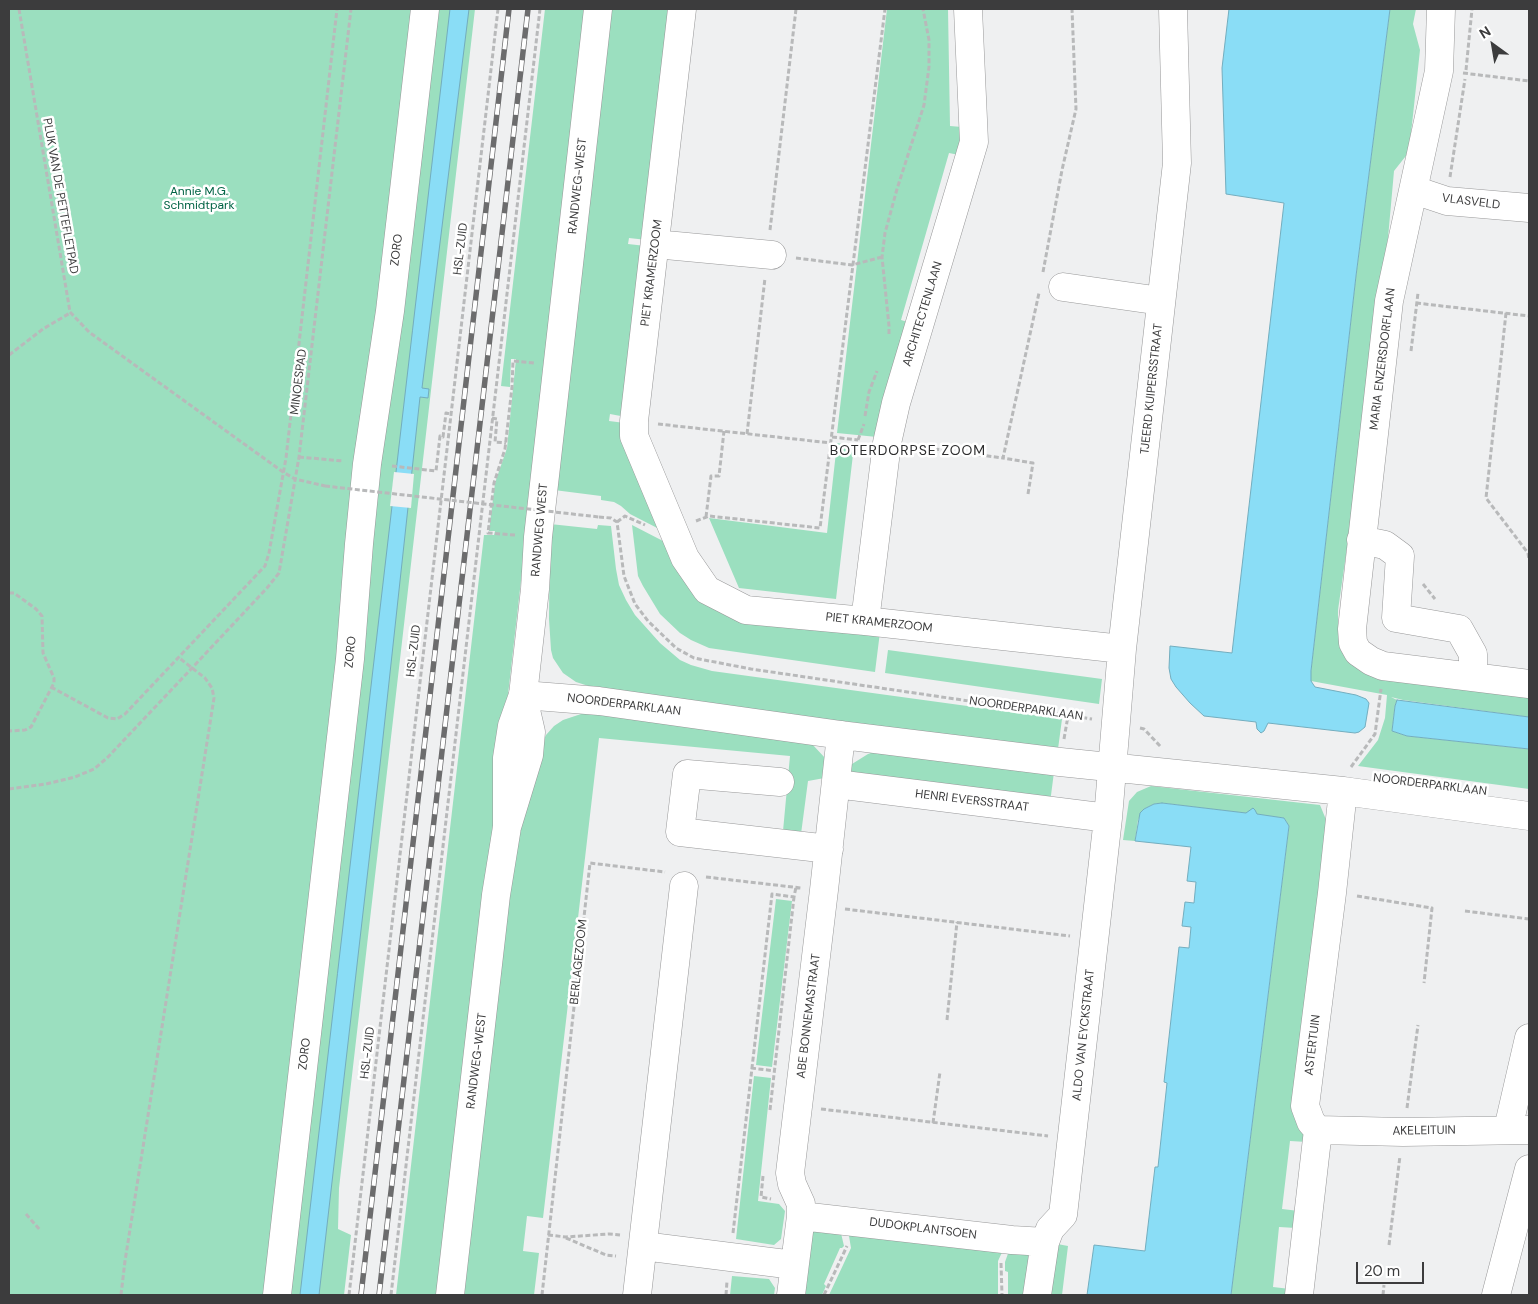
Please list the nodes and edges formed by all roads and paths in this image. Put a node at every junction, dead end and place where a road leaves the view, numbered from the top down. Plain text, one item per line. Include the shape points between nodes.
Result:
1 (19, 9) edge
2 (337, 9) edge
3 (352, 9) edge
4 (425, 9) edge
5 (498, 9) edge
6 (540, 9) edge
7 (598, 9) edge
8 (682, 9) edge
9 (796, 9) edge
10 (885, 9) edge
11 (923, 9) edge
12 (968, 9) edge
13 (1072, 9) edge
14 (1173, 9) edge
15 (1441, 9) edge
16 (1472, 9) edge
17 (1439, 71) junction
18 (1466, 74) junction
19 (1529, 81) edge
20 (1414, 190) junction
21 (1447, 201) junction
22 (1529, 208) edge
23 (655, 244) junction
24 (770, 254) junction
25 (882, 257) junction
26 (852, 265) junction
27 (1048, 284) junction
28 (1418, 293) dead end
29 (1161, 301) junction
30 (1389, 301) junction
31 (1417, 303) junction
32 (70, 312) junction
33 (1506, 314) junction
34 (1529, 316) edge
35 (889, 339) dead end
36 (1411, 351) dead end
37 (9, 355) edge
38 (558, 364) junction
39 (879, 366) dead end
40 (451, 414) junction
41 (492, 418) junction
42 (634, 421) junction
43 (724, 432) junction
44 (747, 434) junction
45 (832, 437) junction
46 (506, 443) junction
47 (831, 443) junction
48 (887, 443) junction
49 (299, 457) junction
50 (1003, 458) junction
51 (349, 462) dead end
52 (388, 466) dead end
53 (282, 472) junction
54 (294, 479) junction
55 (1028, 494) dead end
56 (706, 517) junction
57 (632, 519) dead end
58 (617, 522) junction
59 (674, 531) junction
60 (538, 537) junction
61 (1361, 540) junction
62 (1400, 556) junction
63 (1529, 560) edge
64 (9, 593) edge
65 (1435, 600) dead end
66 (865, 621) junction
67 (1122, 649) junction
68 (178, 657) junction
69 (192, 668) junction
70 (1473, 677) junction
71 (1529, 684) edge
72 (51, 687) junction
73 (1381, 690) dead end
74 (522, 695) junction
75 (1116, 722) junction
76 (9, 731) edge
77 (841, 735) junction
78 (1163, 750) dead end
79 (1112, 768) junction
80 (780, 782) dead end
81 (1345, 782) junction
82 (836, 784) junction
83 (9, 789) edge
84 (1529, 816) edge
85 (1108, 818) junction
86 (507, 827) joint
87 (829, 849) junction
88 (686, 878) junction
89 (796, 888) junction
90 (1332, 893) junction
91 (823, 898) junction
92 (1466, 911) dead end
93 (1529, 919) edge
94 (957, 922) junction
95 (1094, 939) junction
96 (1424, 983) dead end
97 (947, 1020) dead end
98 (1529, 1038) edge
99 (751, 1068) junction
100 (771, 1071) dead end
101 (940, 1072) dead end
102 (798, 1107) junction
103 (933, 1123) junction
104 (1318, 1130) junction
105 (1519, 1130) edge
106 (1072, 1139) junction
107 (1529, 1169) edge
108 (26, 1214) dead end
109 (801, 1216) junction
110 (842, 1220) junction
111 (40, 1230) dead end
112 (609, 1234) dead end
113 (548, 1235) junction
114 (566, 1237) junction
115 (1012, 1240) junction
116 (1045, 1242) junction
117 (642, 1246) junction
118 (606, 1255) dead end
119 (730, 1257) junction
120 (794, 1265) junction
121 (1384, 1284) dead end
122 (121, 1295) edge
123 (277, 1295) edge
124 (349, 1295) edge
125 (391, 1295) edge
126 (450, 1295) edge
127 (542, 1295) edge
128 (637, 1295) edge
129 (726, 1295) edge
130 (791, 1295) edge
131 (824, 1295) edge
132 (1002, 1295) edge
133 (1037, 1295) edge
134 (1299, 1295) edge
135 (1382, 1295) edge
136 (1496, 1295) edge

1 - 32 path, PLUK VAN DE PETTEFLETPAD
2 - 53 path
3 - 49 path, MINOESPAD
4 - 123 street, ZORO via 390,311 367,464 350,659
5 - 40 path, HSL-ZUID
6 - 41 path
7 - 38 street, RANDWEG-WEST
8 - 23 street, PIET KRAMERZOOM
9 - 24 path
10 - 26 path
11 - 25 path via 929,40 924,105 897,189
12 - 48 street, ARCHITECTENLAAN via 974,142
13 - 27 path via 1076,109 1062,170
14 - 29 street, TJEERD KUIPERSSTRAAT via 1177,163
15 - 17 street, MARIA ENZERSDORFLAAN
16 - 18 path
17 - 18 path
17 - 20 street, MARIA ENZERSDORFLAAN
18 - 19 path
18 - 21 path
20 - 21 street, VLASVELD
20 - 30 street, MARIA ENZERSDORFLAAN
21 - 22 street, VLASVELD
23 - 24 street
23 - 42 street, PIET KRAMERZOOM
24 - 26 path
24 - 44 path
25 - 26 path
25 - 35 path
26 - 45 path
27 - 29 street
27 - 50 path
28 - 31 path
29 - 67 street, TJEERD KUIPERSSTRAAT
30 - 31 path
30 - 61 street, MARIA ENZERSDORFLAAN
31 - 33 path
31 - 36 path
32 - 37 path
32 - 53 path via 89,332
33 - 34 path
33 - 63 path via 1486,498 1528,552
38 - 46 path via 513,361
38 - 60 street, RANDWEG WEST
39 - 45 path via 857,440
40 - 52 path via 446,413 436,471
40 - 124 path, HSL-ZUID
41 - 46 path via 497,419 495,442
41 - 125 path
42 - 43 path
42 - 59 street, PIET KRAMERZOOM via 634,436
43 - 44 path
43 - 56 path via 719,476 711,476
44 - 47 path
45 - 47 path
46 - 60 path via 494,483 488,533
47 - 56 path via 820,528
48 - 50 path
48 - 66 street, ARCHITECTENLAAN
49 - 51 path
49 - 54 path, MINOESPAD
50 - 55 path via 1033,463
53 - 54 path
53 - 68 path via 265,566
54 - 58 path, bridge via 325,486 599,516
54 - 69 path, MINOESPAD via 279,572
56 - 59 path
57 - 58 path via 625,516
58 - 75 path, NOORDERPARKLAAN via 624,576 635,604 654,628 676,648 694,658
59 - 66 street, PIET KRAMERZOOM via 685,558 707,590 746,610
60 - 74 street, RANDWEG WEST
61 - 62 street via 1385,545
61 - 70 street, MARIA ENZERSDORFLAAN via 1352,629 1358,652 1383,666
62 - 65 path
62 - 70 street via 1396,618 1459,629 1473,654
64 - 72 path via 14,593 42,616 43,652 54,678
66 - 67 street, PIET KRAMERZOOM
67 - 75 street, TJEERD KUIPERSSTRAAT
68 - 69 path
68 - 72 path via 117,719 108,718
69 - 83 path, MINOESPAD via 94,769 76,777
69 - 122 path via 205,678 214,698
70 - 71 street
72 - 76 path via 31,726 26,730
73 - 81 path via 1375,734
74 - 77 street, NOORDERPARKLAAN via 599,701
74 - 86 street, RANDWEG WEST via 512,726 507,758
75 - 78 path, NOORDERPARKLAAN via 1144,729
75 - 79 street, TJEERD KUIPERSSTRAAT
77 - 79 street, NOORDERPARKLAAN
77 - 82 street, ABE BONNEMASTRAAT
79 - 81 street, NOORDERPARKLAAN
79 - 85 street, ALDO VAN EYCKSTRAAT
80 - 87 street via 687,774 680,832
81 - 84 street, NOORDERPARKLAAN
81 - 90 street, ASTERTUIN
82 - 85 street, HENRI EVERSSTRAAT
82 - 87 street, ABE BONNEMASTRAAT
85 - 95 street, ALDO VAN EYCKSTRAAT
86 - 126 street, RANDWEG-WEST via 496,895
87 - 91 street, ABE BONNEMASTRAAT
88 - 89 path, BERLAGEZOOM
88 - 113 path, BERLAGEZOOM via 590,863
88 - 117 street
89 - 91 path, BERLAGEZOOM
89 - 99 path via 794,897 772,894
90 - 96 path via 1432,908
90 - 104 street, ASTERTUIN via 1305,1106
91 - 94 path, BERLAGEZOOM
91 - 102 street, ABE BONNEMASTRAAT
92 - 93 path
94 - 95 path, BERLAGEZOOM
94 - 97 path
95 - 106 street, ALDO VAN EYCKSTRAAT
98 - 105 street
99 - 100 path
99 - 119 path
101 - 103 path
102 - 103 path
102 - 109 street, ABE BONNEMASTRAAT via 790,1180 801,1204
103 - 106 path
104 - 105 street, AKELEITUIN
104 - 134 street
106 - 116 street, ALDO VAN EYCKSTRAAT via 1063,1215 1050,1229
107 - 136 street
108 - 111 path
109 - 110 street, DUDOKPLANTSOEN
109 - 120 street, ABE BONNEMASTRAAT
110 - 115 street, DUDOKPLANTSOEN
110 - 131 path via 848,1247
112 - 114 path
113 - 114 path
113 - 127 path, BERLAGEZOOM
114 - 118 path
115 - 116 street, DUDOKPLANTSOEN
115 - 132 path via 1001,1261
116 - 133 street, ALDO VAN EYCKSTRAAT
117 - 119 street
117 - 128 street
119 - 120 street
119 - 129 path
120 - 130 street, ABE BONNEMASTRAAT
121 - 135 path

